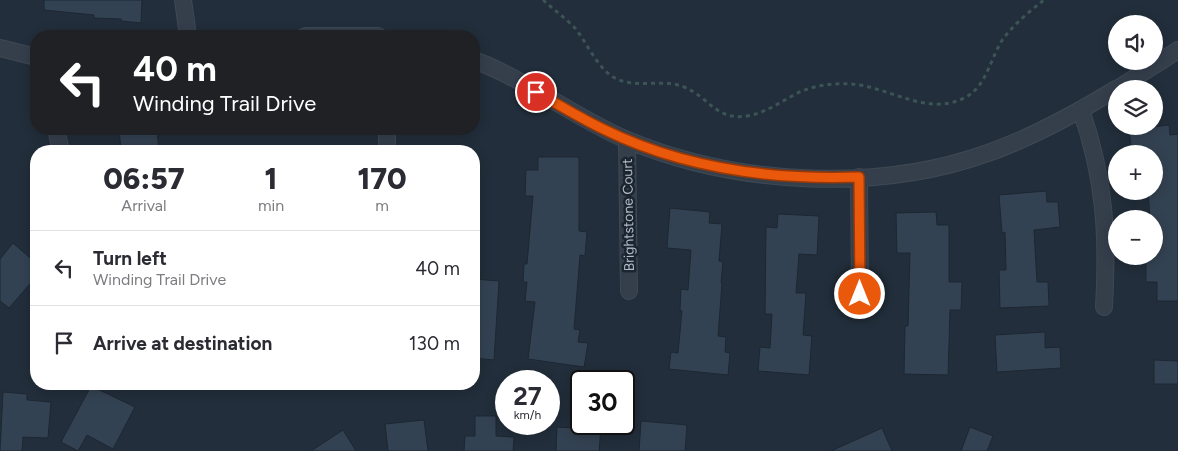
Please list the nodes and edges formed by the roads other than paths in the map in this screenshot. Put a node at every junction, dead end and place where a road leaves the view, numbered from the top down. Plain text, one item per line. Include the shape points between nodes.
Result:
1 (183, 0) edge
2 (187, 30) edge
3 (0, 48) edge
4 (1178, 50) edge
5 (30, 56) edge
6 (480, 63) edge
7 (1131, 80) edge
8 (1108, 94) edge
9 (1081, 110) junction
10 (627, 140) junction
11 (859, 177) junction
12 (629, 291) dead end
13 (860, 294) dead end
14 (1104, 308) dead end

1 - 2 street
3 - 5 street
4 - 7 street
6 - 10 street
8 - 9 street
9 - 11 street via 1015,142 962,161 910,172
9 - 14 street via 1093,144 1103,197 1106,245
10 - 11 street via 728,169 806,178
10 - 12 street, Brightstone Court
11 - 13 street

